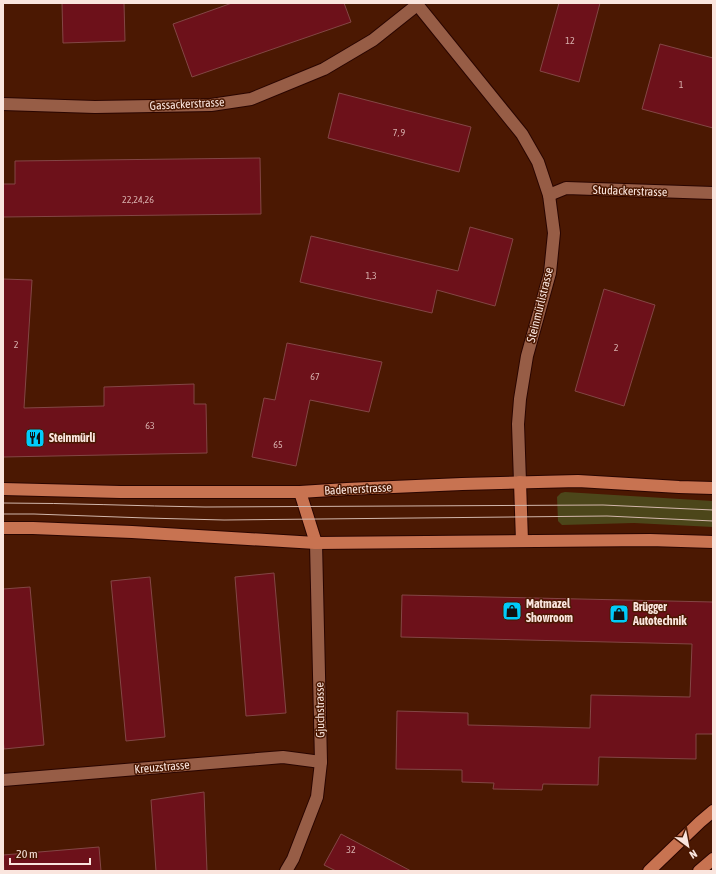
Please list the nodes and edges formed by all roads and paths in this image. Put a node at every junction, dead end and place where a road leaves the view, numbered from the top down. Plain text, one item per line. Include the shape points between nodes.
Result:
1 (416, 4) edge
2 (3, 104) edge
3 (713, 193) edge
4 (549, 195) junction
5 (520, 482) junction
6 (713, 488) edge
7 (3, 489) edge
8 (300, 492) junction
9 (3, 528) edge
10 (522, 542) junction
11 (713, 542) edge
12 (316, 543) junction
13 (321, 762) junction
14 (3, 780) edge
15 (713, 811) edge
16 (713, 859) edge
17 (286, 871) edge
18 (649, 871) edge
19 (699, 871) edge

1 - 2 street, Gassackerstrasse via 373,40 324,70 251,99 211,105 95,107
1 - 4 street, Steinmürlistrasse via 522,134 538,162
3 - 4 street, Studackerstrasse via 566,188
4 - 5 street, Steinmürlistrasse via 554,233 550,273 527,356 520,398
5 - 6 main road, Badenerstrasse
5 - 8 main road, Badenerstrasse
5 - 10 main road
7 - 8 main road, Badenerstrasse
8 - 12 main road
9 - 12 main road via 132,532
10 - 11 main road
10 - 12 main road
12 - 13 street, Gjuchstrasse
13 - 14 street, Kreuzstrasse via 283,757
13 - 17 street, Gjuchstrasse via 317,797
15 - 18 main road
16 - 19 main road

